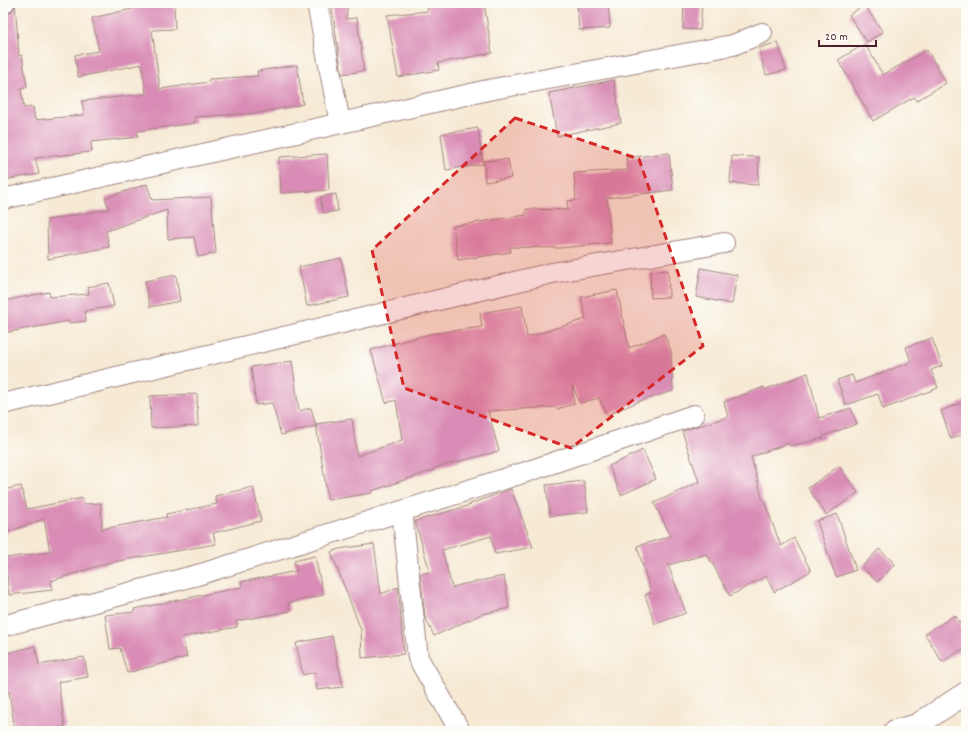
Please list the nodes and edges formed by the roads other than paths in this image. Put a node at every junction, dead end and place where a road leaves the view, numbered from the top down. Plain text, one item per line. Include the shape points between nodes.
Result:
1 (317, 3) edge
2 (762, 33) dead end
3 (340, 123) junction
4 (3, 199) edge
5 (724, 243) dead end
6 (3, 404) edge
7 (694, 414) dead end
8 (402, 511) junction
9 (3, 626) edge
10 (966, 693) edge
11 (460, 731) edge
12 (895, 731) edge

1 - 3 street
2 - 3 street via 733,44 488,90
3 - 4 street
5 - 6 street via 552,273
7 - 8 street via 526,472
8 - 9 street via 201,574
8 - 11 street via 418,658
10 - 12 main road via 917,725

